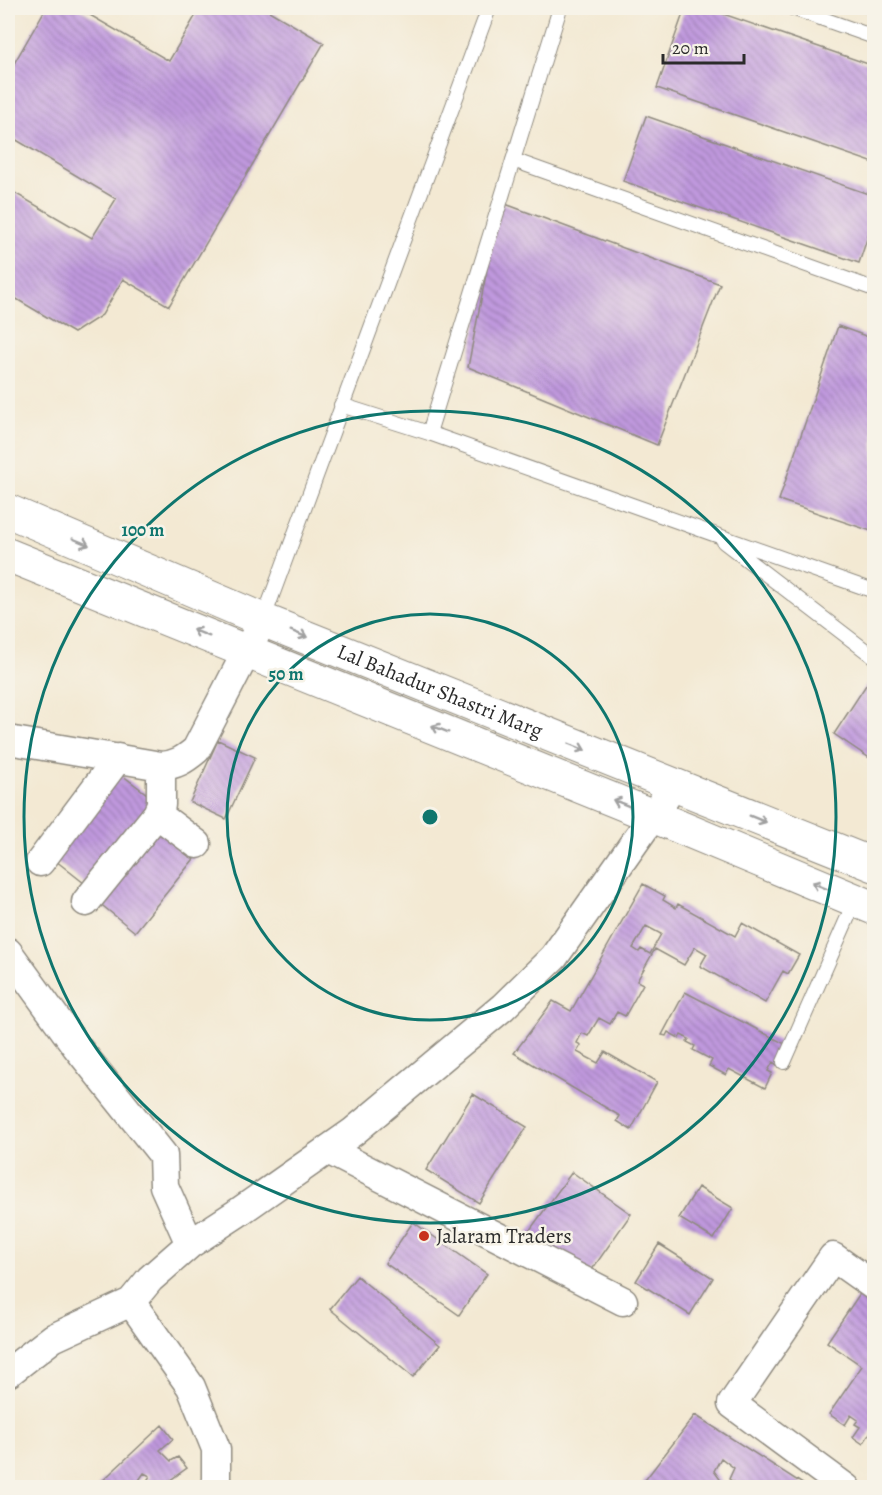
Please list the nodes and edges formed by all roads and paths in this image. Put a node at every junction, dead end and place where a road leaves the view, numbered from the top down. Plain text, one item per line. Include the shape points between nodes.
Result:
1 (489, 8) edge
2 (560, 8) edge
3 (792, 8) edge
4 (874, 37) edge
5 (513, 160) junction
6 (874, 289) edge
7 (341, 405) junction
8 (429, 433) junction
9 (8, 511) edge
10 (49, 529) junction
11 (712, 534) junction
12 (22, 561) edge
13 (874, 591) edge
14 (263, 620) junction
15 (248, 651) junction
16 (874, 657) edge
17 (8, 740) edge
18 (118, 758) junction
19 (161, 766) junction
20 (673, 786) junction
21 (157, 814) junction
22 (653, 816) junction
23 (197, 844) dead end
24 (40, 862) dead end
25 (874, 865) edge
26 (86, 903) dead end
27 (865, 904) edge
28 (8, 952) edge
29 (784, 1062) dead end
30 (328, 1150) junction
31 (190, 1244) junction
32 (874, 1286) edge
33 (623, 1301) dead end
34 (131, 1302) junction
35 (8, 1373) edge
36 (216, 1488) edge
37 (846, 1488) edge

1 - 7 lane
2 - 5 lane
3 - 4 lane
5 - 6 lane
5 - 8 lane
7 - 8 lane
7 - 14 lane
8 - 11 lane
9 - 10 main road, Lal Bahadur Shastri Marg
10 - 12 main road
10 -> 14 main road, Lal Bahadur Shastri Marg
11 - 13 lane
11 - 16 lane
15 -> 12 main road, Lal Bahadur Shastri Marg
14 - 15 street
14 -> 20 main road, Lal Bahadur Shastri Marg
15 - 19 street via 196,750 184,760
22 -> 15 main road, Lal Bahadur Shastri Marg
17 - 18 street
18 - 19 street
18 - 24 street
19 - 21 street via 161,805
20 - 22 street
20 -> 25 main road, Lal Bahadur Shastri Marg
21 - 23 street
21 - 26 street
27 -> 22 main road, Lal Bahadur Shastri Marg
22 - 30 street via 554,957 503,1007
27 - 29 lane
28 - 31 street via 76,1046 164,1155 164,1186
30 - 31 street
30 - 33 street
31 - 34 street via 150,1279
32 - 37 street via 833,1257 732,1404
34 - 35 street via 53,1338
34 - 36 street via 191,1387 216,1449

